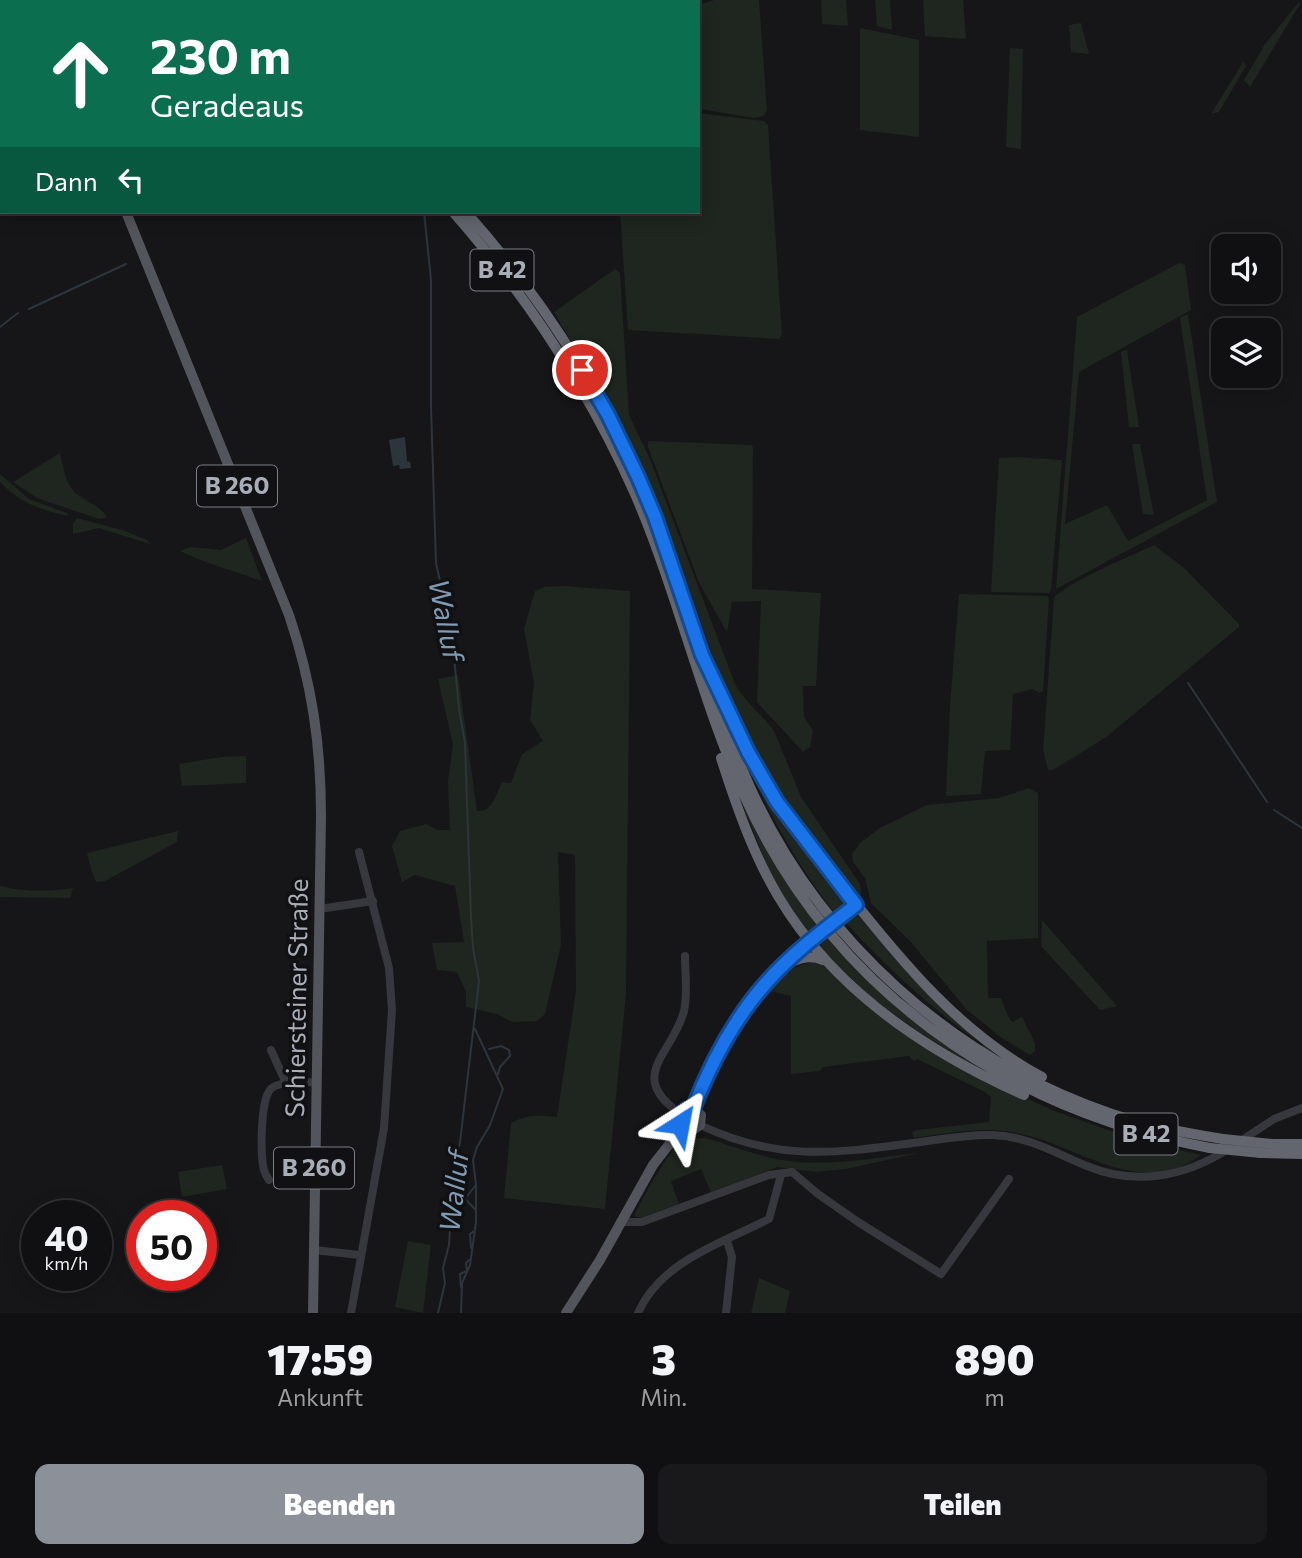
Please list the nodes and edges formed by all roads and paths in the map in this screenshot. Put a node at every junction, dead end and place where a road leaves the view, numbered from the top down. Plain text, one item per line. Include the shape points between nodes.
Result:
1 (127, 214) edge
2 (455, 214) edge
3 (468, 214) edge
4 (551, 329) junction
5 (702, 655) junction
6 (706, 696) junction
7 (359, 852) dead end
8 (373, 901) junction
9 (326, 908) dead end
10 (852, 908) junction
11 (813, 940) junction
12 (685, 956) dead end
13 (829, 964) junction
14 (783, 966) junction
15 (271, 1050) dead end
16 (316, 1082) junction
17 (286, 1083) junction
18 (1302, 1108) edge
19 (693, 1109) junction
20 (681, 1114) junction
21 (1083, 1114) junction
22 (1113, 1114) junction
23 (700, 1125) junction
24 (682, 1128) junction
25 (1302, 1144) edge
26 (1302, 1154) edge
27 (781, 1175) junction
28 (1009, 1179) dead end
29 (269, 1180) dead end
30 (620, 1222) junction
31 (727, 1241) junction
32 (314, 1250) junction
33 (360, 1255) junction
34 (313, 1313) edge
35 (351, 1313) edge
36 (566, 1313) edge
37 (638, 1313) edge
38 (726, 1313) edge

1 - 16 main road, Schiersteiner Straße / B 260 via 289,615 314,709 320,768 321,908
2 - 4 highway, B 42
3 - 4 highway, B 42 via 519,277
4 - 5 highway, B 42 via 608,415 638,477
4 - 6 highway, B 42 via 636,497
5 - 10 highway via 762,778
5 - 22 highway, B 42 via 737,756 767,821 804,882 848,938 898,989 974,1047 1046,1087
6 - 11 highway via 717,744 752,842 778,895
6 - 21 highway, B 42 via 760,828 798,890 844,948 895,1000 953,1045 1016,1083
7 - 8 street
8 - 9 street
8 - 33 street via 392,1010 384,1128
10 - 11 main road, bridge
10 - 22 highway via 967,1026 1034,1073
11 - 13 highway
11 - 14 main road
12 - 20 street via 684,1009 653,1079 661,1097
13 - 14 highway via 810,957
13 - 21 highway via 887,1015 960,1062 1050,1106
14 - 19 main road via 735,1027
15 - 17 street
16 - 17 street
16 - 32 main road, Schiersteiner Straße / B 260
17 - 29 street via 272,1087 265,1098 263,1165
18 - 23 street via 1274,1119 1197,1166 1142,1177 1097,1170 1045,1146 1005,1136 803,1153 750,1144
19 - 20 main road
19 - 23 main road via 701,1115
20 - 24 main road
21 - 26 highway, B 42, bridge via 1146,1134 1210,1147
22 - 25 highway, B 42, bridge via 1223,1139
23 - 24 main road via 694,1131
24 - 30 main road via 653,1165
27 - 28 street via 795,1172 818,1194 941,1275
27 - 30 street via 769,1175 642,1222
27 - 31 street via 769,1219
30 - 36 main road
31 - 37 street via 665,1276
31 - 38 street via 732,1257
32 - 33 street
32 - 34 main road, Schiersteiner Straße / B 260
33 - 35 street

